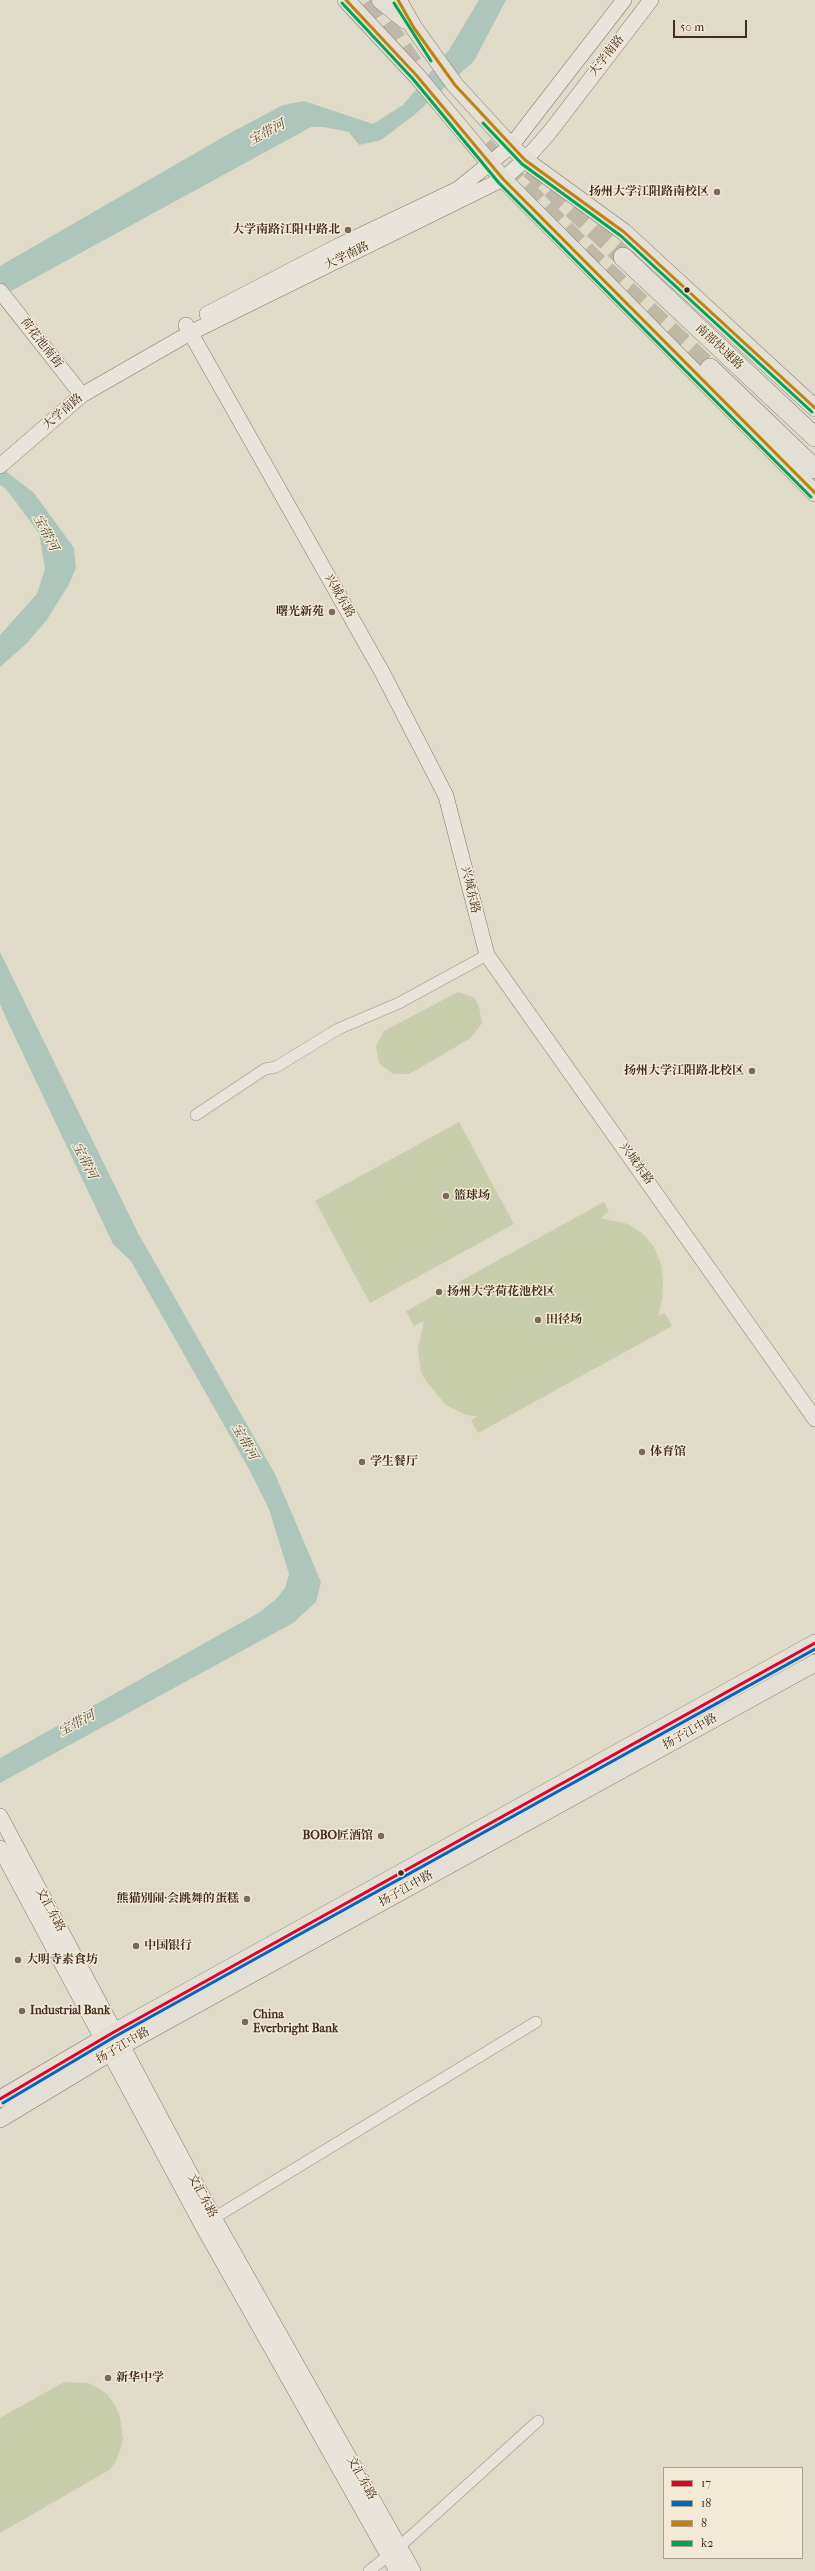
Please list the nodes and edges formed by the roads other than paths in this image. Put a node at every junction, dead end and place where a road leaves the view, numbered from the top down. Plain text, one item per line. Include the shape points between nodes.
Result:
1 (346, 0) edge
2 (380, 0) edge
3 (398, 0) edge
4 (624, 0) edge
5 (651, 0) edge
6 (414, 28) junction
7 (511, 146) junction
8 (525, 160) junction
9 (491, 164) junction
10 (503, 179) junction
11 (623, 257) tunnel mouth
12 (3, 294) edge
13 (188, 329) junction
14 (740, 367) junction
15 (710, 368) tunnel mouth
16 (80, 392) junction
17 (815, 408) edge
18 (815, 428) edge
19 (815, 437) edge
20 (1, 460) edge
21 (815, 469) edge
22 (815, 493) edge
23 (487, 955) junction
24 (196, 1115) dead end
25 (815, 1419) edge
26 (815, 1643) edge
27 (815, 1663) edge
28 (1, 1818) edge
29 (0, 1848) edge
30 (536, 2022) dead end
31 (111, 2043) junction
32 (0, 2099) edge
33 (0, 2118) edge
34 (214, 2218) junction
35 (538, 2420) dead end
36 (394, 2552) junction
37 (369, 2571) edge
38 (397, 2571) edge
39 (413, 2571) edge

1 - 9 main road via 417,76
2 - 6 main road
3 - 6 main road
4 - 7 street, 大学南路
5 - 8 street, 大学南路
6 - 7 main road via 455,85
7 - 8 main road
7 - 9 street, 大学南路
8 - 10 street, 大学南路
8 - 17 main road via 624,232
9 - 10 main road
9 - 13 street, 大学南路 via 458,189 338,246
10 - 13 street, 大学南路
10 - 22 main road
11 - 14 highway, 南部快速路
12 - 16 street, 荷花池南街
13 - 16 street, 大学南路
13 - 23 street, 兴城东路 via 382,672 446,796
14 - 18 highway via 774,391
14 - 19 highway, 南部快速路
15 - 21 highway, 南部快速路
16 - 20 street, 大学南路
23 - 24 street via 399,1003 338,1029 276,1067 265,1069
23 - 25 street, 兴城东路
26 - 31 main road, 扬子江中路
27 - 31 main road, 扬子江中路
28 - 31 street, 文汇东路
29 - 31 street, 文汇东路
30 - 34 street
31 - 32 main road, 扬子江中路
31 - 33 main road, 扬子江中路
31 - 34 street, 文汇东路
31 - 36 street, 文汇东路 via 202,2225
34 - 36 street, 文汇东路
35 - 36 street
36 - 37 street
36 - 38 street, 文汇东路
36 - 39 street, 文汇东路

